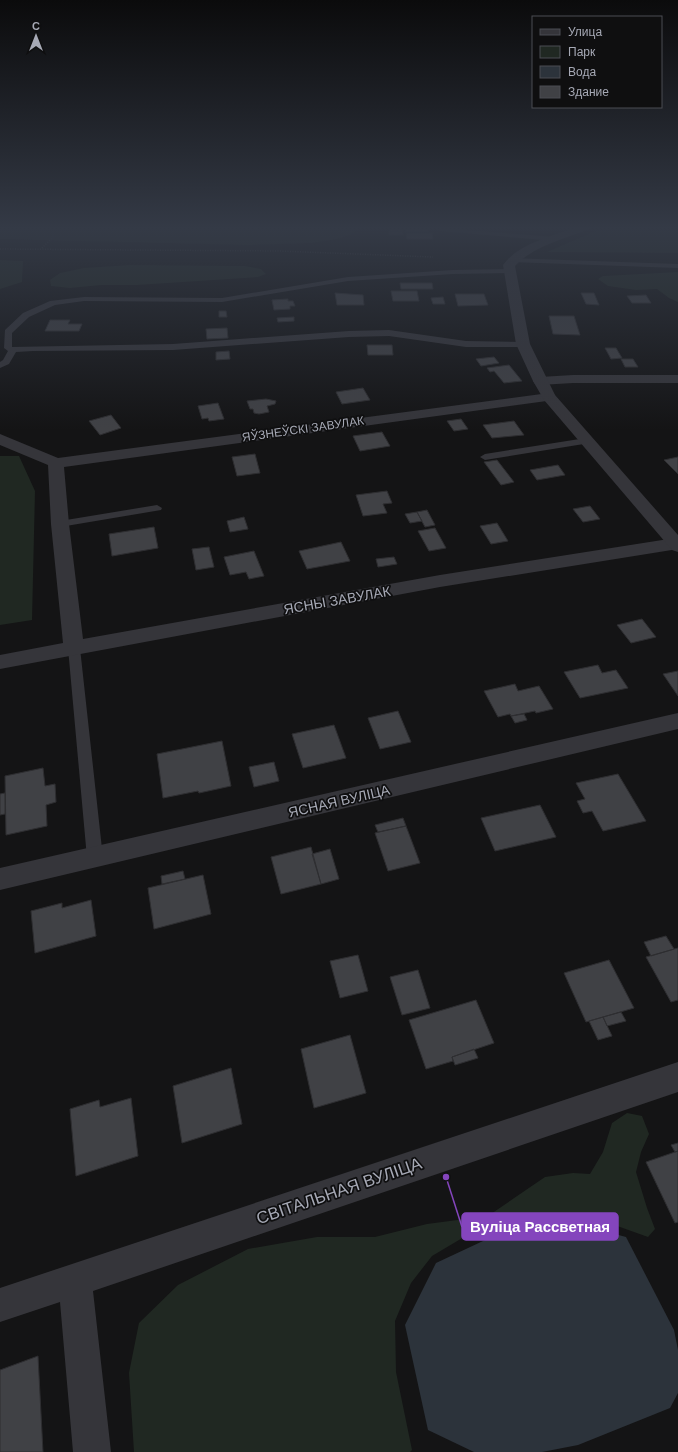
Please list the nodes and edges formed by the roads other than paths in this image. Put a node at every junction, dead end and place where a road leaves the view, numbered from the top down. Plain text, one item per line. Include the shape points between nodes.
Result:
1 (253, 295) edge
2 (515, 295) edge
3 (523, 344) junction
4 (13, 350) junction
5 (0, 365) edge
6 (678, 379) edge
7 (540, 381) junction
8 (549, 397) junction
9 (0, 439) edge
10 (586, 441) junction
11 (485, 457) dead end
12 (56, 463) junction
13 (157, 508) dead end
14 (60, 524) junction
15 (677, 545) edge
16 (74, 648) junction
17 (0, 662) edge
18 (678, 721) edge
19 (95, 858) junction
20 (0, 879) edge
21 (678, 1077) edge
22 (74, 1280) junction
23 (0, 1305) edge
24 (92, 1452) edge

1 - 4 lane via 222,300 84,299 53,303 26,314 8,332 8,348
2 - 3 street
3 - 4 lane via 466,344 389,333 172,347
3 - 7 street
4 - 5 lane via 6,362
6 - 7 street
7 - 8 street
8 - 10 street
8 - 12 street, ЯЎЗНЕЎСКІ ЗАВУЛАК
9 - 12 street
10 - 11 lane
10 - 15 street
12 - 14 street
13 - 14 lane
14 - 16 street
15 - 16 street, ЯСНЫ ЗАВУЛАК via 440,581
16 - 17 street, ЯСНЫ ЗАВУЛАК
16 - 19 lane
18 - 19 street, ЯСНАЯ ВУЛІЦА
19 - 20 street, ЯСНАЯ ВУЛІЦА
21 - 22 street, СВІТАЛЬНАЯ ВУЛІЦА
22 - 23 street, СВІТАЛЬНАЯ ВУЛІЦА
22 - 24 street

